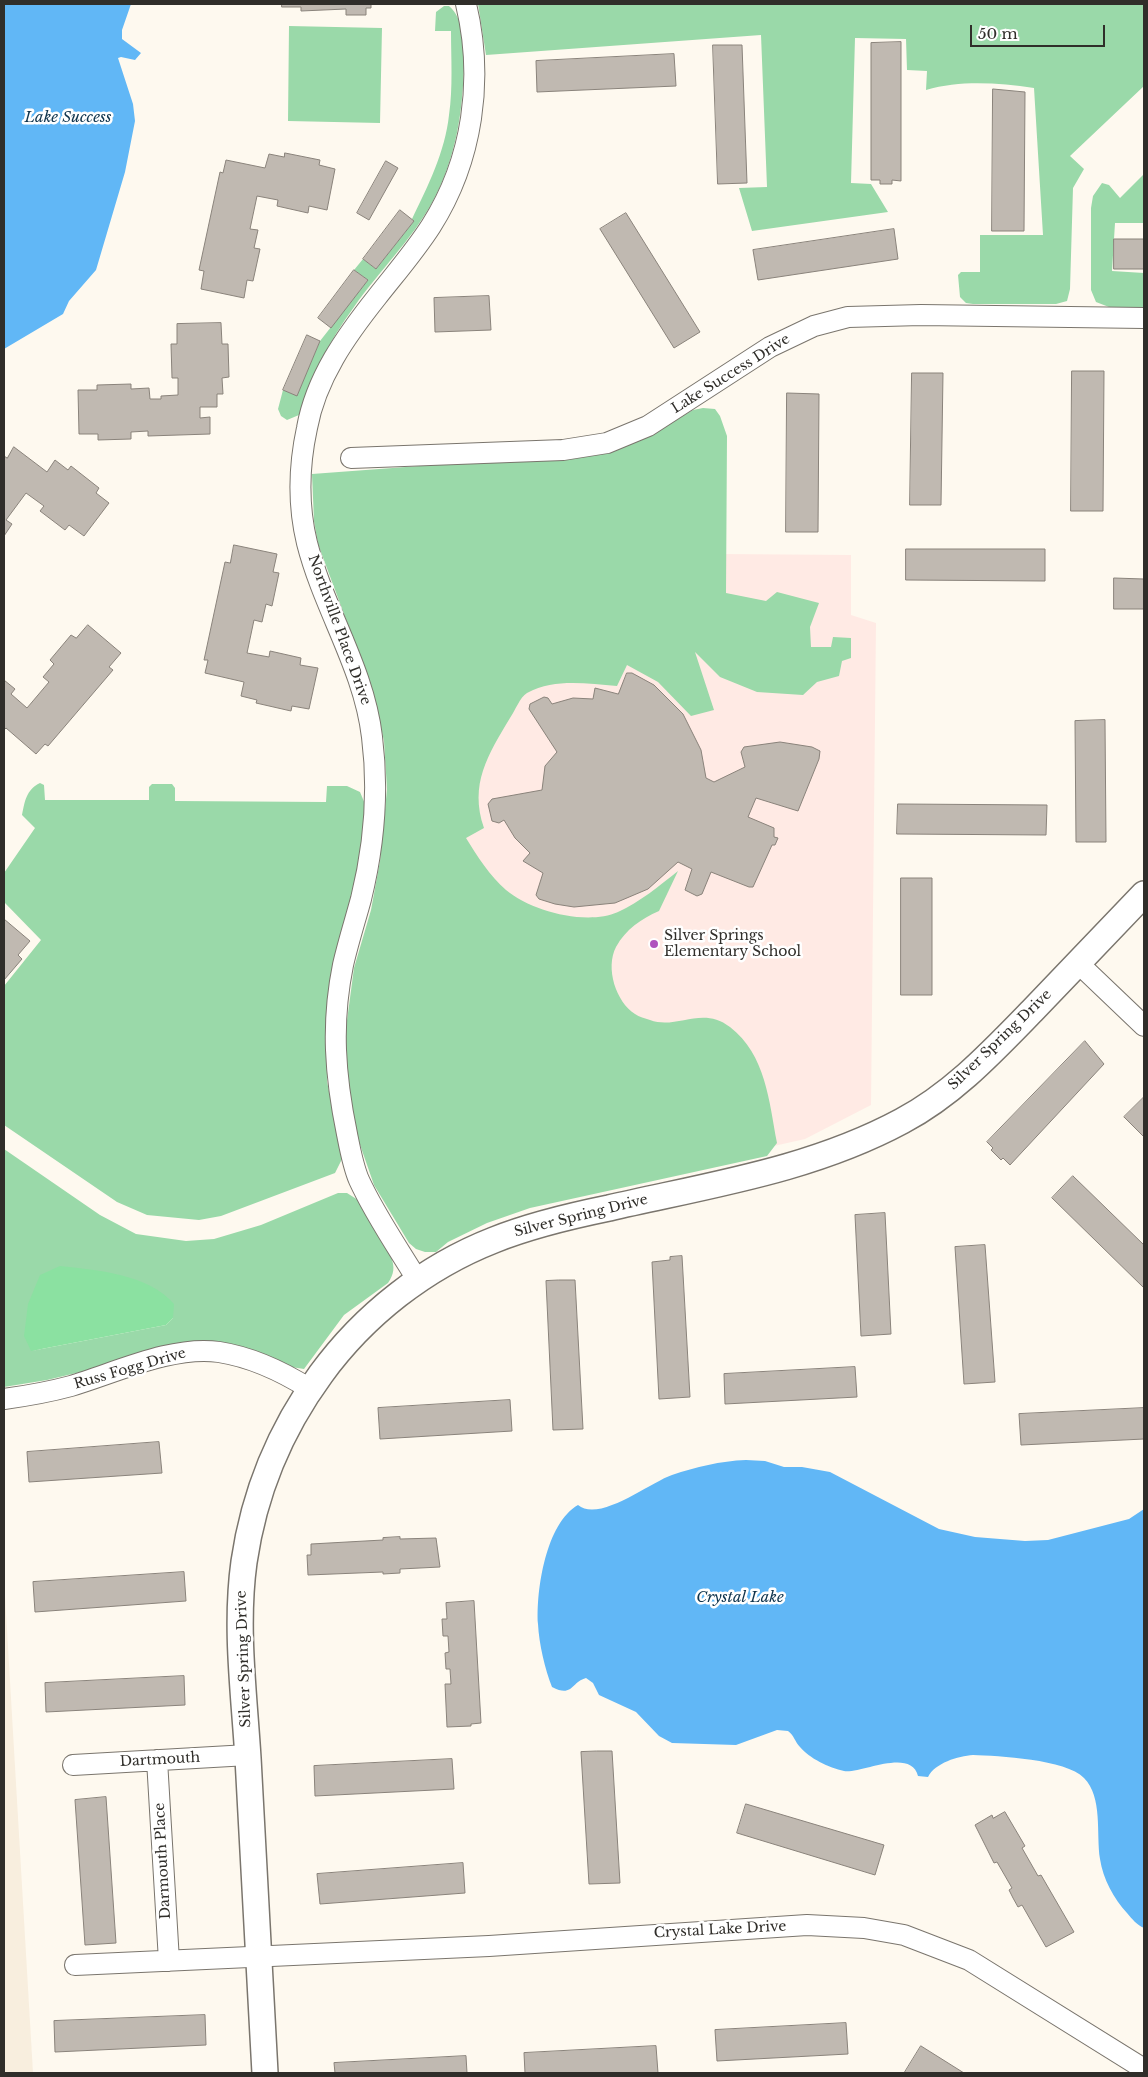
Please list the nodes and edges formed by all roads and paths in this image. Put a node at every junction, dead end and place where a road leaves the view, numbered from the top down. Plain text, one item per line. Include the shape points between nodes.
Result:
1 (466, 4) edge
2 (1144, 318) edge
3 (351, 458) dead end
4 (1144, 894) edge
5 (1078, 963) junction
6 (1144, 1026) edge
7 (418, 1281) junction
8 (310, 1389) junction
9 (4, 1399) edge
10 (248, 1755) junction
11 (157, 1760) junction
12 (73, 1765) dead end
13 (259, 1957) junction
14 (169, 1961) junction
15 (75, 1965) dead end
16 (1144, 2068) edge
17 (265, 2073) edge

1 - 7 street, Northville Place Drive via 473,34 476,76 471,124 458,171 430,228 353,327 320,384 306,429 301,488 307,543 367,708 376,775 370,857 343,964 338,999 335,1036 337,1086 358,1177
2 - 3 street, Lake Success Drive via 848,317 814,326 784,340 648,426 607,443 562,450
4 - 5 street, Silver Spring Drive
5 - 6 street
5 - 7 street, Silver Spring Drive via 958,1083 904,1120 865,1139 800,1164 523,1229 467,1251
7 - 8 street, Silver Spring Drive via 360,1328
8 - 9 street, Russ Fogg Drive via 280,1372 238,1356 198,1351 162,1358 69,1386
8 - 10 street, Silver Spring Drive via 285,1430 263,1481 244,1560 240,1616
10 - 11 street, Dartmouth
10 - 13 street, Silver Spring Drive
11 - 12 street, Dartmouth
11 - 14 street, Darmouth Place
13 - 14 street
13 - 16 street, Crystal Lake Drive via 807,1925 864,1928 904,1935 969,1960
13 - 17 street, Silver Spring Drive
14 - 15 street

